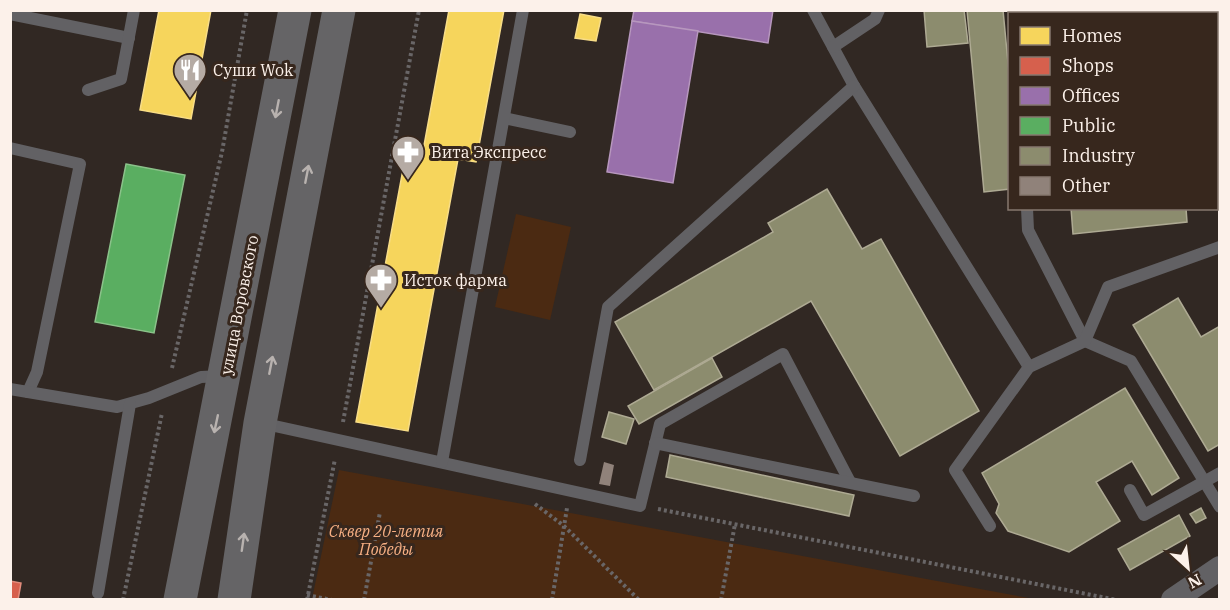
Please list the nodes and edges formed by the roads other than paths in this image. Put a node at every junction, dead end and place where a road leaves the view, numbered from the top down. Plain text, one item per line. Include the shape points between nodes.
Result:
1 (134, 10) edge
2 (295, 10) edge
3 (339, 10) edge
4 (523, 10) edge
5 (813, 10) edge
6 (879, 10) edge
7 (10, 14) edge
8 (129, 38) junction
9 (833, 47) junction
10 (854, 86) junction
11 (88, 90) dead end
12 (504, 118) junction
13 (570, 132) dead end
14 (10, 148) edge
15 (1027, 210) edge
16 (1220, 247) edge
17 (1085, 341) junction
18 (1029, 367) junction
19 (226, 376) junction
20 (10, 389) edge
21 (28, 392) junction
22 (130, 404) junction
23 (260, 423) junction
24 (655, 443) junction
25 (580, 460) dead end
26 (442, 462) junction
27 (1220, 473) edge
28 (850, 482) junction
29 (1205, 482) junction
30 (1130, 490) dead end
31 (914, 496) dead end
32 (1220, 507) edge
33 (990, 526) dead end
34 (1220, 568) edge
35 (98, 593) dead end
36 (180, 600) edge
37 (234, 600) edge
38 (1173, 600) edge

1 - 8 lane
2 -> 19 main road, улица Воровского
23 -> 3 main road
4 - 12 lane
5 - 9 lane
6 - 9 lane via 875,19
7 - 8 lane
8 - 11 lane via 121,79
9 - 10 lane
10 - 18 lane
10 - 25 lane via 608,307
12 - 13 lane
12 - 26 lane
14 - 21 lane via 80,164 38,372
15 - 17 lane via 1028,231
16 - 17 lane via 1108,287
17 - 18 lane
17 - 29 lane via 1131,361
18 - 33 lane via 955,470
19 - 22 lane via 201,377
19 -> 36 main road, улица Воровского
20 - 21 lane
21 - 22 lane via 117,407
22 - 35 lane
23 - 26 lane
37 -> 23 main road
24 - 26 lane via 640,506
24 - 28 lane
24 - 28 lane via 660,424 783,354
27 - 29 lane
28 - 31 lane
29 - 30 lane via 1144,515
29 - 32 lane
34 - 38 street

